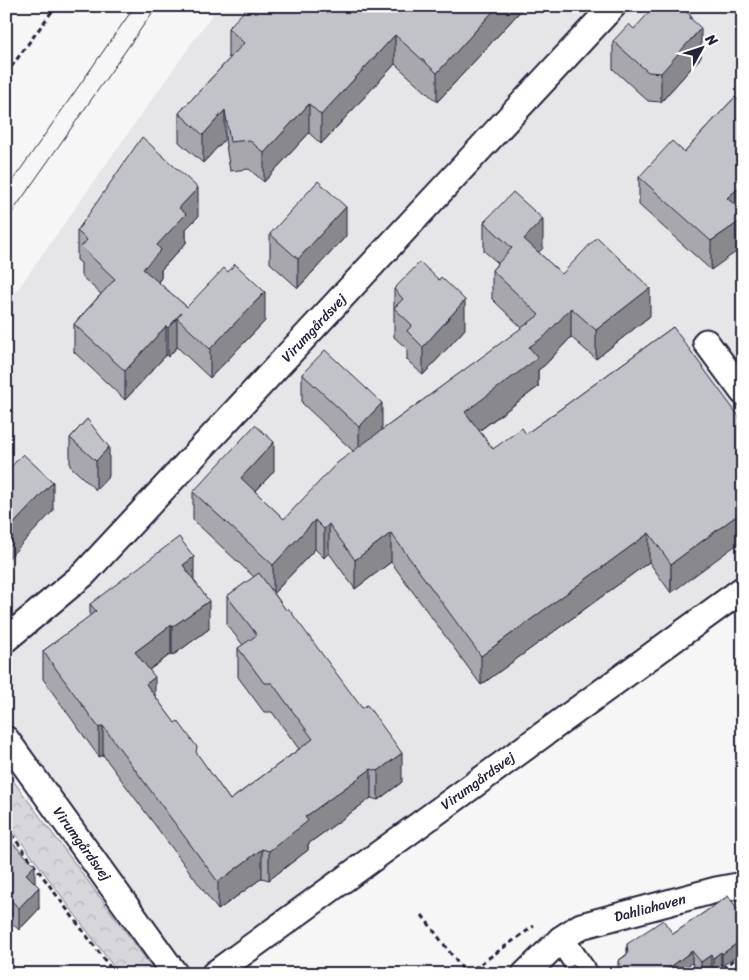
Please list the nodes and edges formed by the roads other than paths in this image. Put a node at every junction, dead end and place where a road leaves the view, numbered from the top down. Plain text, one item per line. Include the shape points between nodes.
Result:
1 (613, 6) edge
2 (706, 342) dead end
3 (743, 392) edge
4 (743, 589) edge
5 (6, 640) edge
6 (6, 739) edge
7 (743, 885) edge
8 (561, 939) junction
9 (174, 974) edge
10 (214, 974) edge
11 (525, 974) edge
12 (585, 974) edge

1 - 5 street, Virumgårdsvej via 84,574
2 - 3 street
4 - 10 street, Virumgårdsvej
6 - 9 street, Virumgårdsvej
7 - 8 street, Dahliahaven via 580,926
8 - 11 street, Dahliahaven
8 - 12 street

